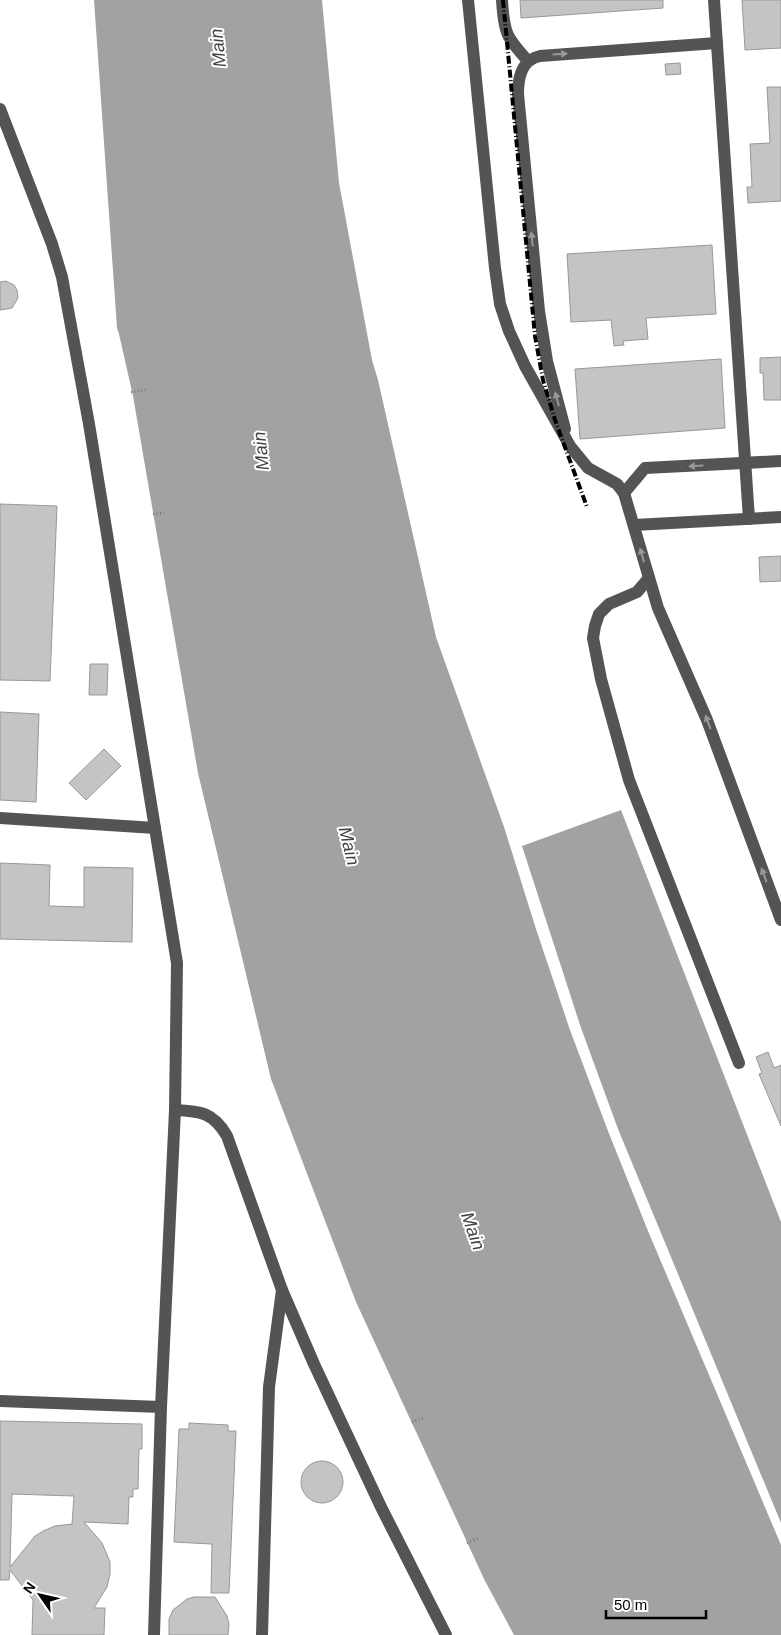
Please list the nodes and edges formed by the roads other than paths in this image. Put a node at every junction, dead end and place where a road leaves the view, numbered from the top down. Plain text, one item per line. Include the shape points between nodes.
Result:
1 (468, 0) edge
2 (502, 0) edge
3 (714, 0) edge
4 (717, 43) junction
5 (528, 61) junction
6 (0, 110) edge
7 (570, 446) junction
8 (781, 461) edge
9 (745, 463) junction
10 (624, 493) junction
11 (781, 517) edge
12 (749, 518) junction
13 (634, 525) junction
14 (649, 578) junction
15 (0, 818) edge
16 (155, 828) junction
17 (781, 920) edge
18 (739, 1063) dead end
19 (175, 1110) junction
20 (282, 1290) junction
21 (0, 1400) edge
22 (161, 1407) junction
23 (154, 1635) edge
24 (262, 1635) edge
25 (446, 1635) edge

1 - 7 street via 500,304 525,366
2 - 5 street via 508,36
3 - 4 street
5 -> 4 street via 540,56
4 - 9 street
7 -> 5 street via 547,361 539,311 518,94 521,70
6 - 16 street via 62,277
7 - 10 street via 588,468 617,484
8 - 9 street
9 -> 10 street via 645,468
9 - 12 street
10 - 13 street
11 - 12 street
12 - 13 street
14 -> 13 street
17 -> 14 street via 707,720 658,608
14 - 18 street via 637,592 609,604 599,614 593,638 629,780
15 - 16 street
16 - 19 street via 177,963
19 - 20 street via 200,1112 221,1126 227,1136
19 - 22 street
20 - 24 street via 269,1387
20 - 25 street via 381,1508
21 - 22 street
22 - 23 street

